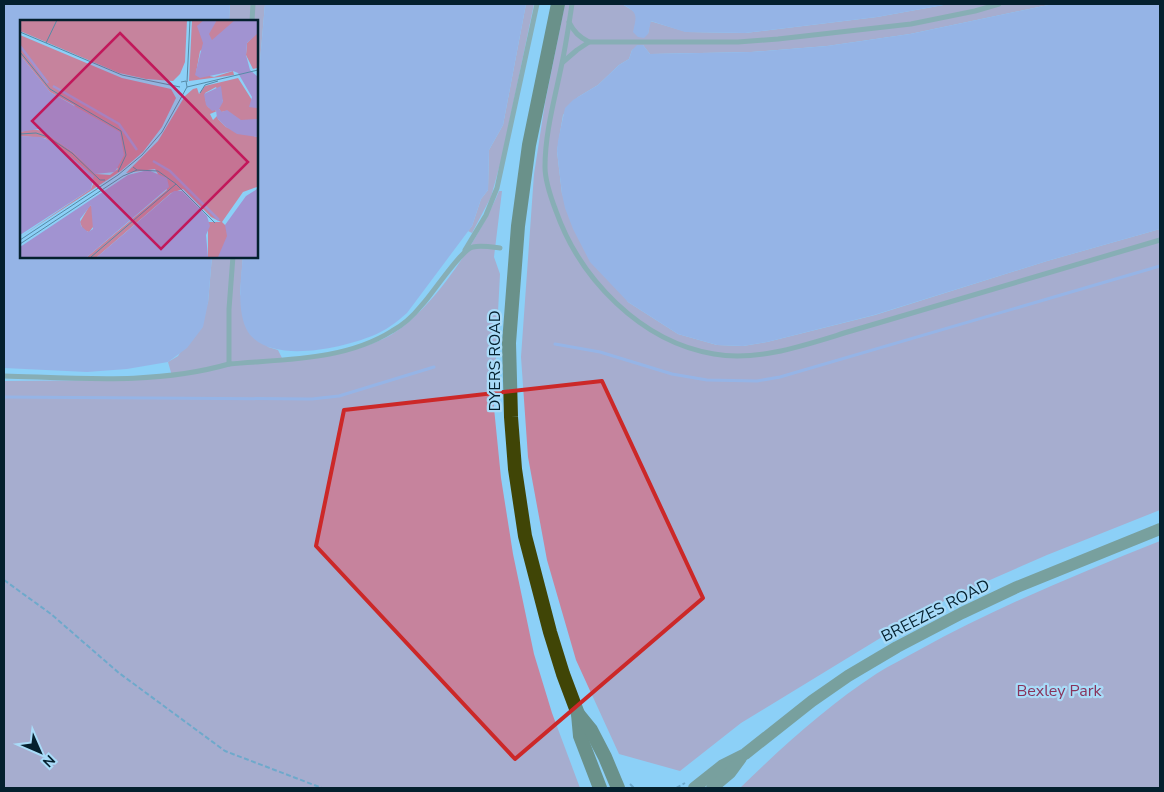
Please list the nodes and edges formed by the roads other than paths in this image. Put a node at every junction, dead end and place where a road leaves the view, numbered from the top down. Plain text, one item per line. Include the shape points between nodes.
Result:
1 (253, 4) edge
2 (537, 4) edge
3 (558, 4) edge
4 (572, 4) edge
5 (999, 4) edge
6 (252, 20) edge
7 (569, 22) junction
8 (589, 42) junction
9 (562, 62) junction
10 (1160, 240) edge
11 (500, 248) dead end
12 (465, 250) junction
13 (233, 258) edge
14 (229, 364) junction
15 (4, 376) edge
16 (1160, 529) edge
17 (578, 714) junction
18 (744, 754) junction
19 (600, 788) edge
20 (618, 788) edge
21 (694, 788) edge
22 (712, 788) edge

1 - 6 lane
2 - 12 lane via 497,188 486,215
3 - 17 highway, DYERS ROAD via 529,145 518,226 510,314 509,374 515,469 524,536 552,641
4 - 7 lane
5 - 8 lane via 911,24 778,39
7 - 8 lane via 581,38
7 - 9 lane
8 - 9 lane
9 - 10 lane via 550,114 545,169 566,237 587,271 619,306 657,333 691,349 744,355 808,344
11 - 12 lane via 474,246
12 - 14 lane via 417,311 404,324 380,338 309,357
13 - 14 lane
14 - 15 lane via 189,373 140,377
16 - 18 main road, BREEZES ROAD via 1017,587 897,647 848,676
17 - 19 highway, DYERS ROAD via 580,736
17 - 20 highway, DYERS ROAD via 591,730
18 - 21 main road, BREEZES ROAD via 723,765
18 - 22 main road, BREEZES ROAD via 730,773

